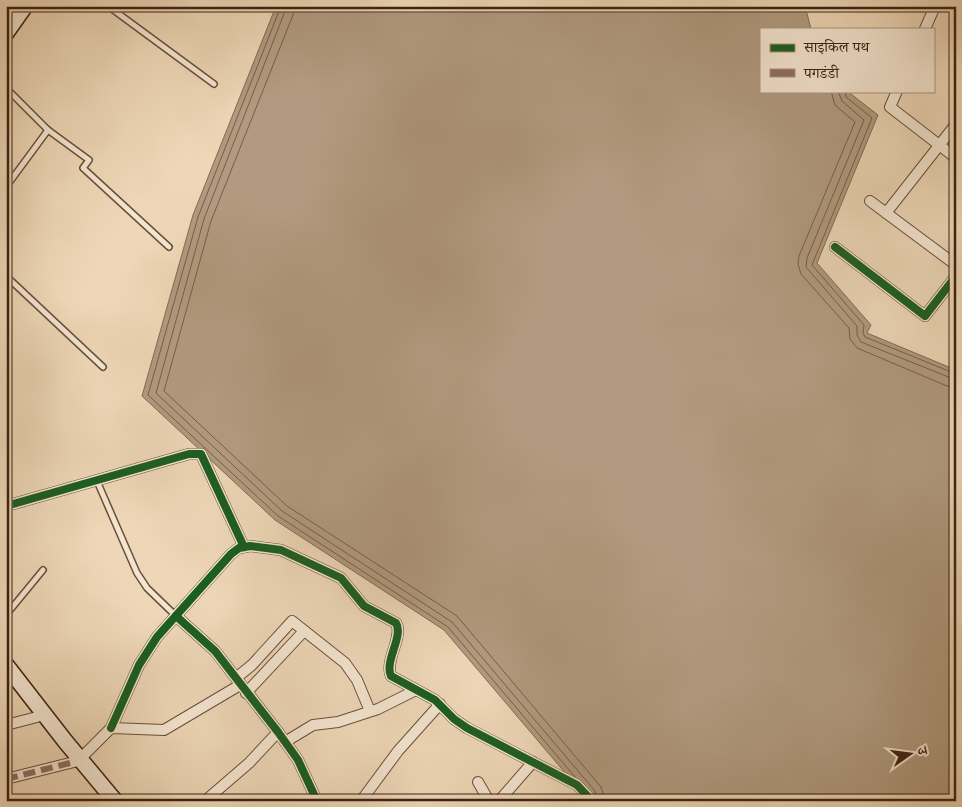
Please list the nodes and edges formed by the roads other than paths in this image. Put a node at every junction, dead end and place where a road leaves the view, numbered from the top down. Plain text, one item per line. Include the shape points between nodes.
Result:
1 (25, 6) edge
2 (108, 6) edge
3 (935, 6) edge
4 (925, 28) edge
5 (6, 33) edge
6 (214, 84) dead end
7 (6, 88) edge
8 (897, 92) edge
9 (956, 124) edge
10 (48, 130) junction
11 (939, 145) junction
12 (956, 158) edge
13 (6, 187) edge
14 (870, 201) dead end
15 (886, 213) junction
16 (835, 247) dead end
17 (169, 248) dead end
18 (956, 265) edge
19 (6, 276) edge
20 (956, 276) edge
21 (103, 367) dead end
22 (97, 480) junction
23 (6, 506) edge
24 (244, 547) junction
25 (43, 570) dead end
26 (6, 615) edge
27 (176, 616) junction
28 (304, 631) junction
29 (6, 665) edge
30 (6, 679) edge
31 (240, 685) junction
32 (416, 690) junction
33 (440, 704) junction
34 (370, 711) junction
35 (37, 717) junction
36 (6, 725) edge
37 (111, 728) junction
38 (278, 732) junction
39 (285, 742) junction
40 (77, 761) junction
41 (532, 762) junction
42 (6, 779) edge
43 (478, 782) dead end
44 (106, 801) edge
45 (114, 801) edge
46 (205, 801) edge
47 (317, 801) edge
48 (361, 801) edge
49 (489, 801) edge
50 (500, 801) edge
51 (592, 801) edge

1 - 5 street
2 - 6 lane
3 - 4 street
7 - 10 lane
8 - 11 street via 890,107
9 - 11 street
10 - 13 lane
10 - 17 lane via 89,160 83,168
11 - 12 street
11 - 15 street
14 - 15 street
15 - 18 street
16 - 20 street via 924,316
19 - 21 lane
22 - 23 street
22 - 24 street via 189,454 201,454
22 - 27 lane via 137,573 147,588
24 - 27 street via 231,554
24 - 32 street via 282,550 341,578 364,606 396,623 398,628 389,673
25 - 26 lane
27 - 31 street via 215,651
27 - 37 street via 148,650
28 - 31 street
28 - 31 street via 294,622 289,623
28 - 34 street via 345,663 357,680
29 - 40 street
30 - 35 street
31 - 37 street via 164,730
31 - 38 street
32 - 33 street
32 - 34 street
33 - 41 street via 460,724
33 - 48 street via 398,751
34 - 39 street via 338,722 313,725
35 - 36 street
35 - 40 street
37 - 40 street
38 - 39 street
38 - 46 street via 249,763
39 - 47 street via 301,766
40 - 42 street
40 - 44 street
40 - 45 street
41 - 50 street
41 - 51 street via 577,786
43 - 49 street

